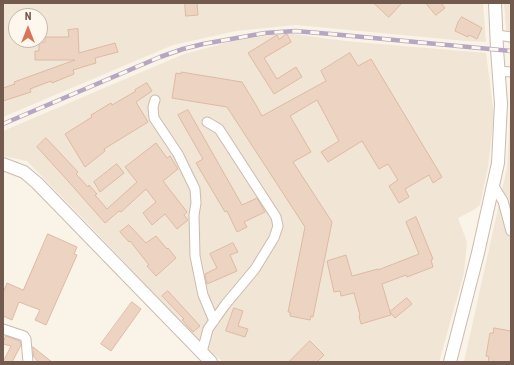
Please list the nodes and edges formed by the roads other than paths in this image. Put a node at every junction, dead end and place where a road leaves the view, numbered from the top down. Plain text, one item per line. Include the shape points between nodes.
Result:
1 (495, 3) edge
2 (497, 36) junction
3 (511, 36) edge
4 (505, 72) edge
5 (155, 100) dead end
6 (207, 122) dead end
7 (3, 164) edge
8 (493, 185) junction
9 (511, 231) edge
10 (214, 321) junction
11 (3, 329) edge
12 (202, 352) junction
13 (28, 362) edge
14 (211, 362) edge
15 (450, 362) edge

1 - 2 street
2 - 3 street
2 - 4 street
4 - 8 street via 498,163
5 - 10 street via 154,118 178,154 195,189 195,256 203,295
6 - 10 street via 219,129 276,217 278,226 274,238 255,270
7 - 12 street via 24,172 37,183
8 - 9 street via 504,201
8 - 15 street
10 - 12 street via 208,329
11 - 13 street via 24,336
12 - 14 street

